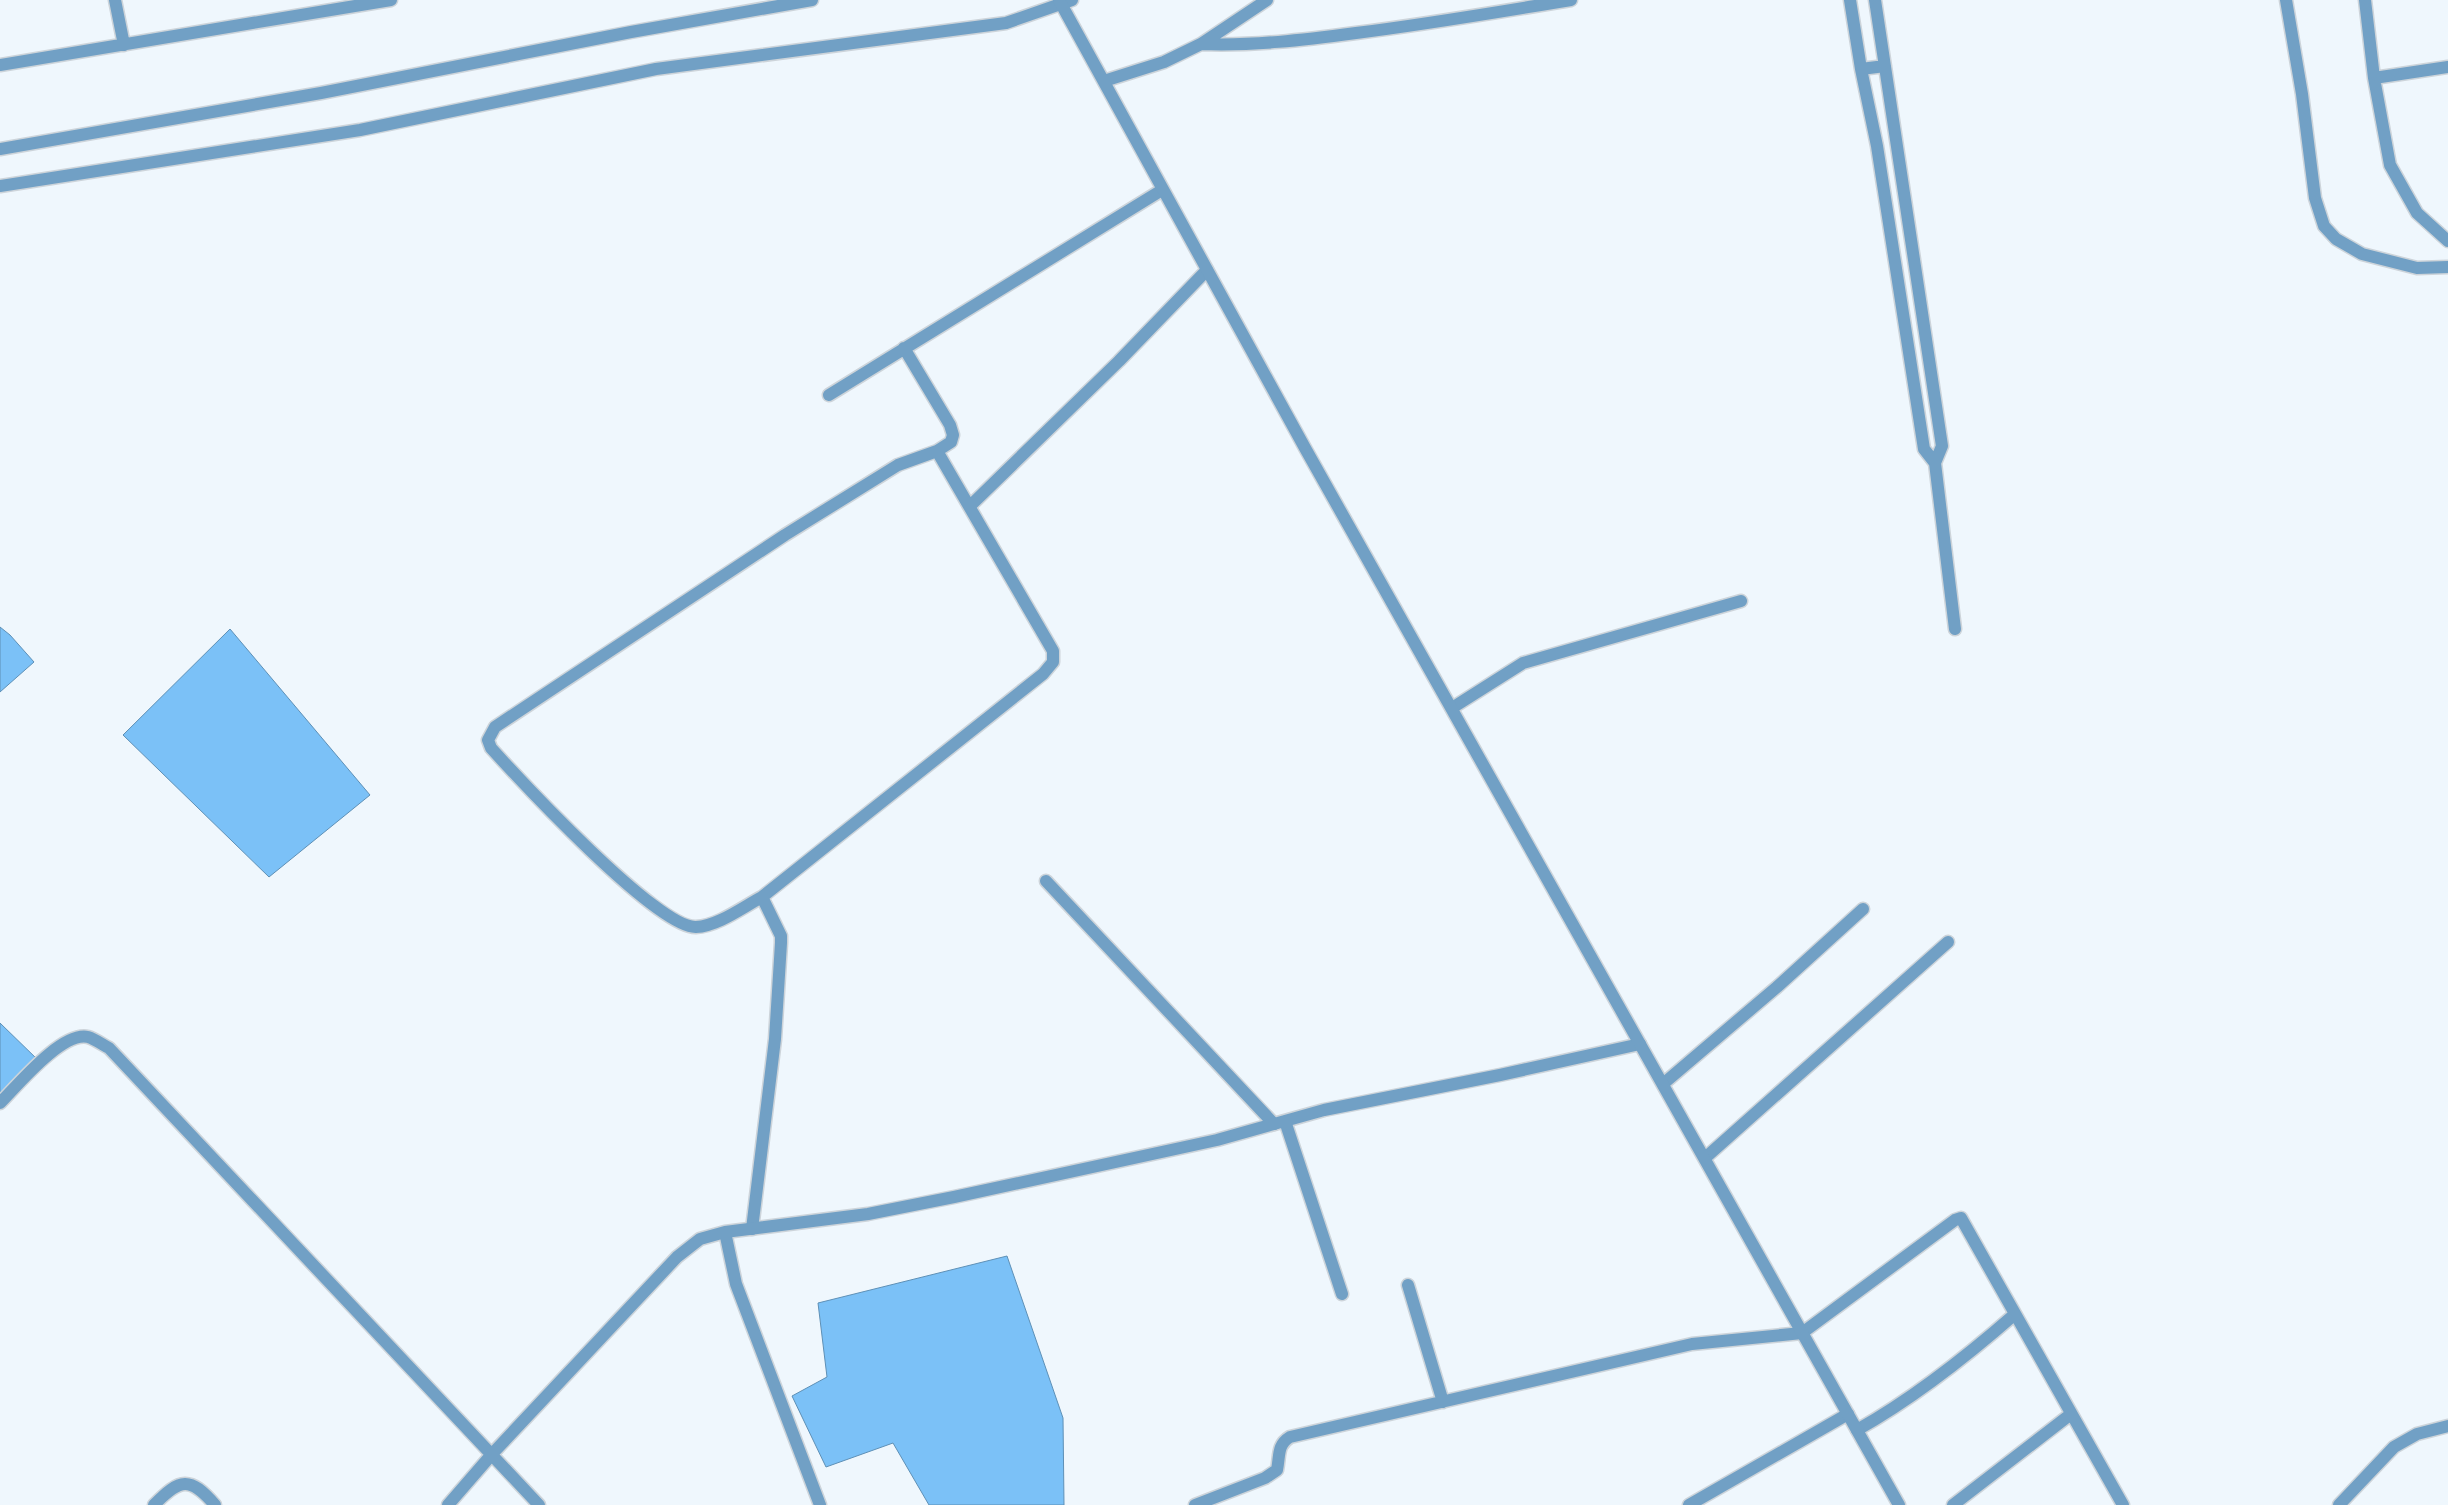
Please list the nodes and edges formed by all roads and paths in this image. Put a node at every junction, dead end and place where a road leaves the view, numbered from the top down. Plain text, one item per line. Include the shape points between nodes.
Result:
1 (116, 0) edge
2 (391, 0) edge
3 (812, 0) edge
4 (1267, 0) edge
5 (1571, 0) edge
6 (1850, 0) edge
7 (1875, 0) edge
8 (2286, 0) edge
9 (2365, 0) edge
10 (1064, 2) edge
11 (1200, 44) junction
12 (124, 45) junction
13 (0, 66) edge
14 (1885, 66) junction
15 (2448, 67) edge
16 (1860, 69) junction
17 (2374, 78) junction
18 (1104, 82) junction
19 (0, 149) edge
20 (0, 186) edge
21 (1162, 190) junction
22 (2448, 241) edge
23 (2448, 267) edge
24 (1207, 270) junction
25 (904, 348) junction
26 (830, 395) dead end
27 (937, 451) junction
28 (1935, 463) junction
29 (970, 506) junction
30 (1741, 601) dead end
31 (1955, 629) dead end
32 (1452, 708) junction
33 (1046, 881) dead end
34 (762, 897) junction
35 (1863, 910) dead end
36 (1948, 942) dead end
37 (1640, 1044) junction
38 (1663, 1084) junction
39 (0, 1103) edge
40 (1280, 1123) junction
41 (1705, 1158) junction
42 (752, 1230) junction
43 (725, 1232) junction
44 (1408, 1285) dead end
45 (1342, 1294) dead end
46 (2015, 1314) junction
47 (1802, 1333) junction
48 (1443, 1402) junction
49 (1848, 1414) junction
50 (2071, 1414) junction
51 (2448, 1426) edge
52 (1857, 1430) junction
53 (493, 1453) junction
54 (154, 1505) edge
55 (215, 1505) edge
56 (448, 1505) edge
57 (539, 1505) edge
58 (820, 1505) edge
59 (1196, 1505) edge
60 (1689, 1505) edge
61 (1899, 1505) edge
62 (1953, 1505) edge
63 (2123, 1505) edge
64 (2339, 1505) edge

1 - 12 street
2 - 12 street
3 - 19 street via 321,93
4 - 11 street
5 - 11 street via 1296,41
6 - 16 street
7 - 14 street
8 - 23 street via 2315,198 2324,226 2336,240 2362,254 2418,268
9 - 17 street
10 - 18 street
10 - 20 street via 1006,22 656,69 360,130
11 - 18 street via 1164,62
12 - 13 street
14 - 16 street
14 - 28 street via 1942,446
15 - 17 street
16 - 28 street via 1877,146 1924,449
17 - 22 street via 2390,165 2417,212
18 - 21 street
21 - 24 street
21 - 25 street
24 - 29 street
24 - 32 street
25 - 26 street
25 - 27 street via 950,426 951,442
27 - 29 street
27 - 34 street via 898,465 785,535 490,733 491,748 596,858 664,913 696,927 716,921
28 - 31 street
29 - 34 street via 1054,652 1053,662 1043,674
30 - 32 street via 1522,663
32 - 37 street
33 - 40 street
34 - 42 street via 781,936 781,943 776,1039
35 - 38 street
36 - 41 street
37 - 38 street
37 - 40 street via 1324,1110
38 - 41 street
39 - 53 street via 42,1060 69,1039 87,1037 109,1048
40 - 42 street via 1217,1140 954,1197 868,1214
40 - 45 street
41 - 47 street
42 - 43 street
43 - 53 street via 700,1239 677,1257
43 - 58 street via 736,1284
44 - 48 street
46 - 47 street via 1961,1218
46 - 50 street
46 - 52 street via 1973,1350 1886,1414
47 - 48 street via 1692,1344
47 - 49 street
48 - 59 street via 1290,1436 1282,1442 1277,1470
49 - 52 street
49 - 60 street
50 - 62 street
50 - 63 street
51 - 64 street via 2417,1434 2394,1447
52 - 61 street
53 - 56 street
53 - 57 street
54 - 55 street via 172,1489 190,1483 202,1489

